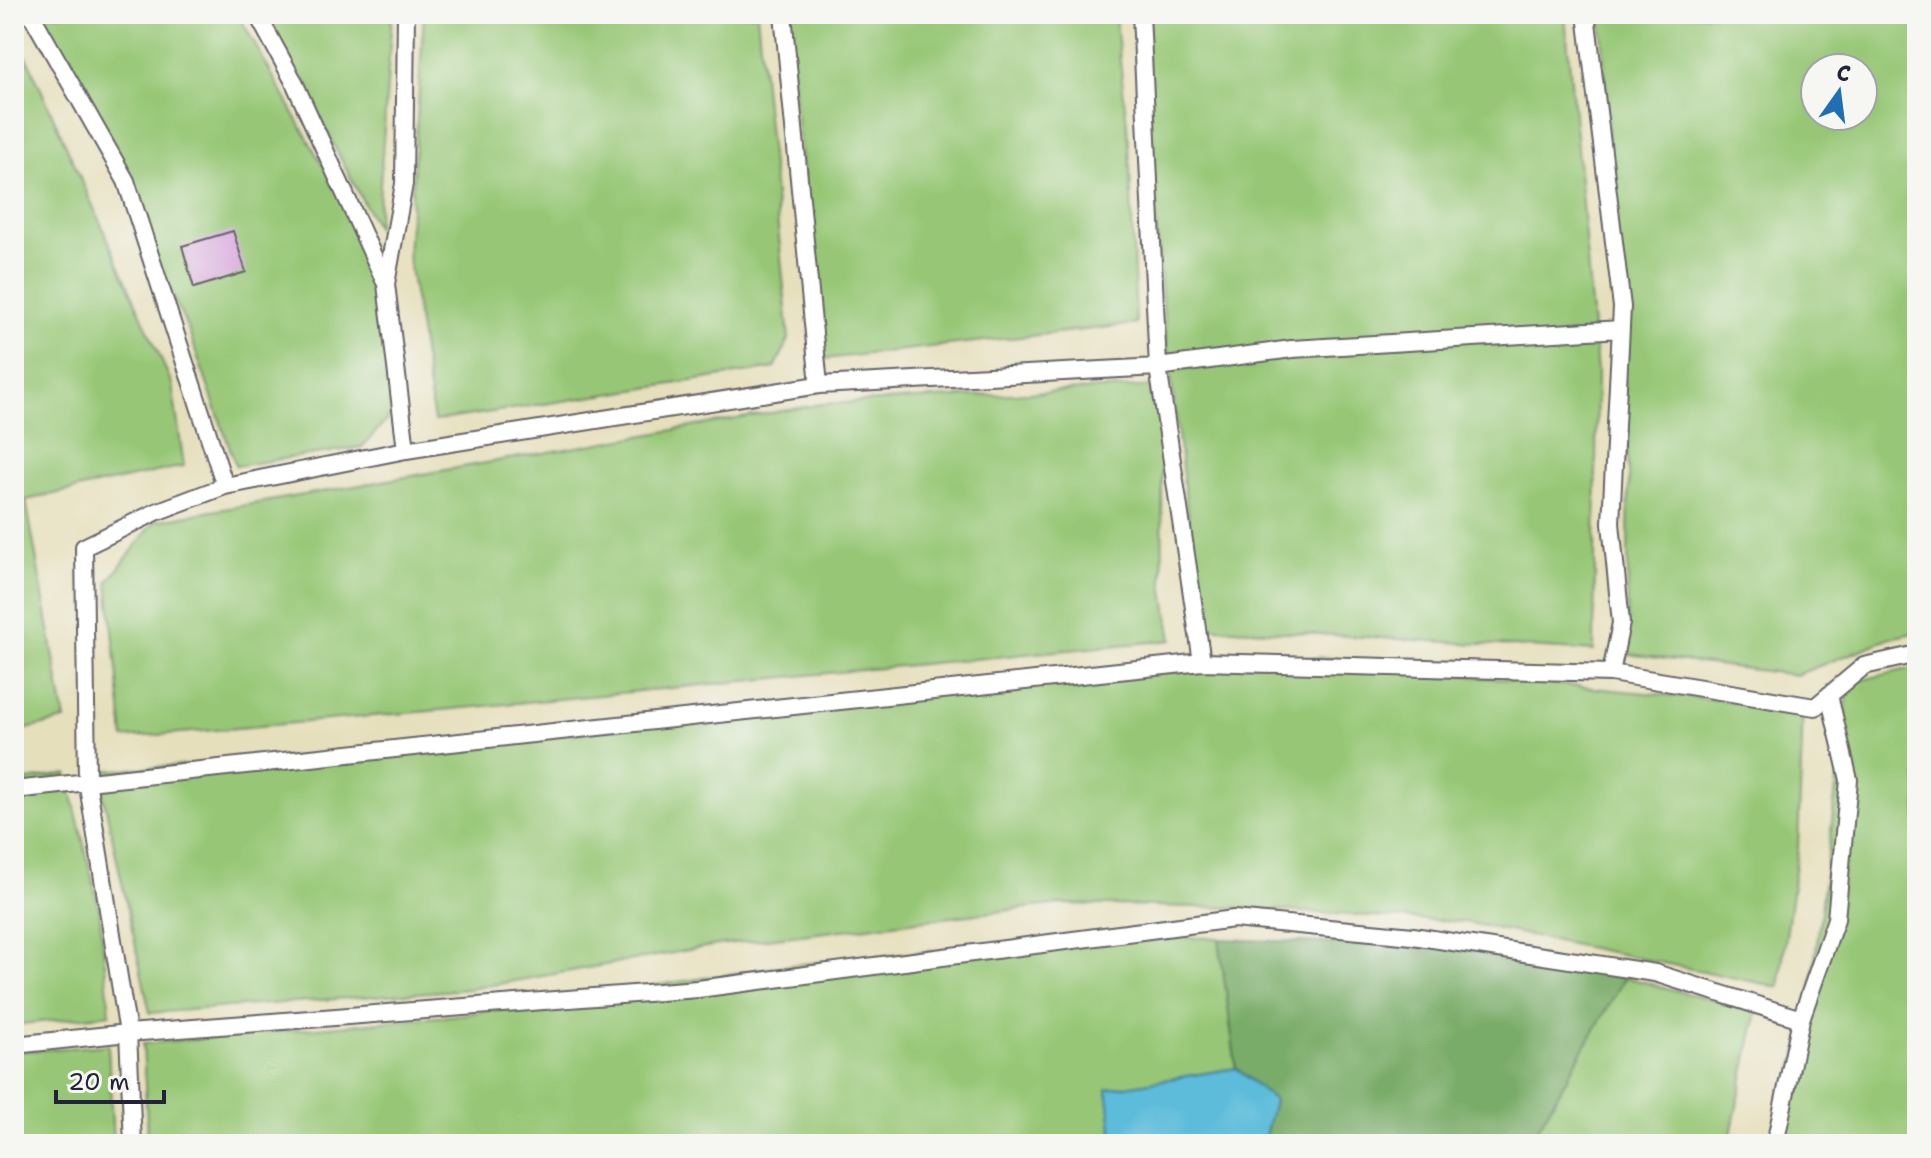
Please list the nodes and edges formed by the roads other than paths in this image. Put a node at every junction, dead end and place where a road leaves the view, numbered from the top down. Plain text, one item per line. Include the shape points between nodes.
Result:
1 (31, 14) edge
2 (257, 14) edge
3 (406, 14) edge
4 (783, 14) edge
5 (1141, 14) edge
6 (1586, 14) edge
7 (386, 284) junction
8 (1621, 329) junction
9 (1158, 367) junction
10 (819, 385) junction
11 (406, 450) junction
12 (225, 486) junction
13 (1917, 654) edge
14 (1202, 662) junction
15 (1611, 673) junction
16 (1829, 695) junction
17 (87, 780) junction
18 (14, 790) edge
19 (1801, 1019) junction
20 (128, 1033) junction
21 (14, 1045) edge
22 (133, 1144) edge
23 (1775, 1144) edge

1 - 12 lane via 126,181
2 - 7 lane via 293,80
3 - 7 lane via 404,184
4 - 10 lane
5 - 9 lane
6 - 8 lane
7 - 11 lane
8 - 9 lane via 1292,349
8 - 15 lane via 1611,523 1621,623
9 - 10 lane
9 - 14 lane
10 - 11 lane
11 - 12 lane
12 - 17 lane via 84,547
13 - 16 lane via 1864,666
14 - 15 lane
14 - 17 lane
15 - 16 lane via 1815,707
16 - 19 lane via 1849,780 1836,919
17 - 18 lane
17 - 20 lane
19 - 20 lane via 1655,973 1413,936 1234,919 698,989
19 - 23 lane
20 - 21 lane
20 - 22 lane

